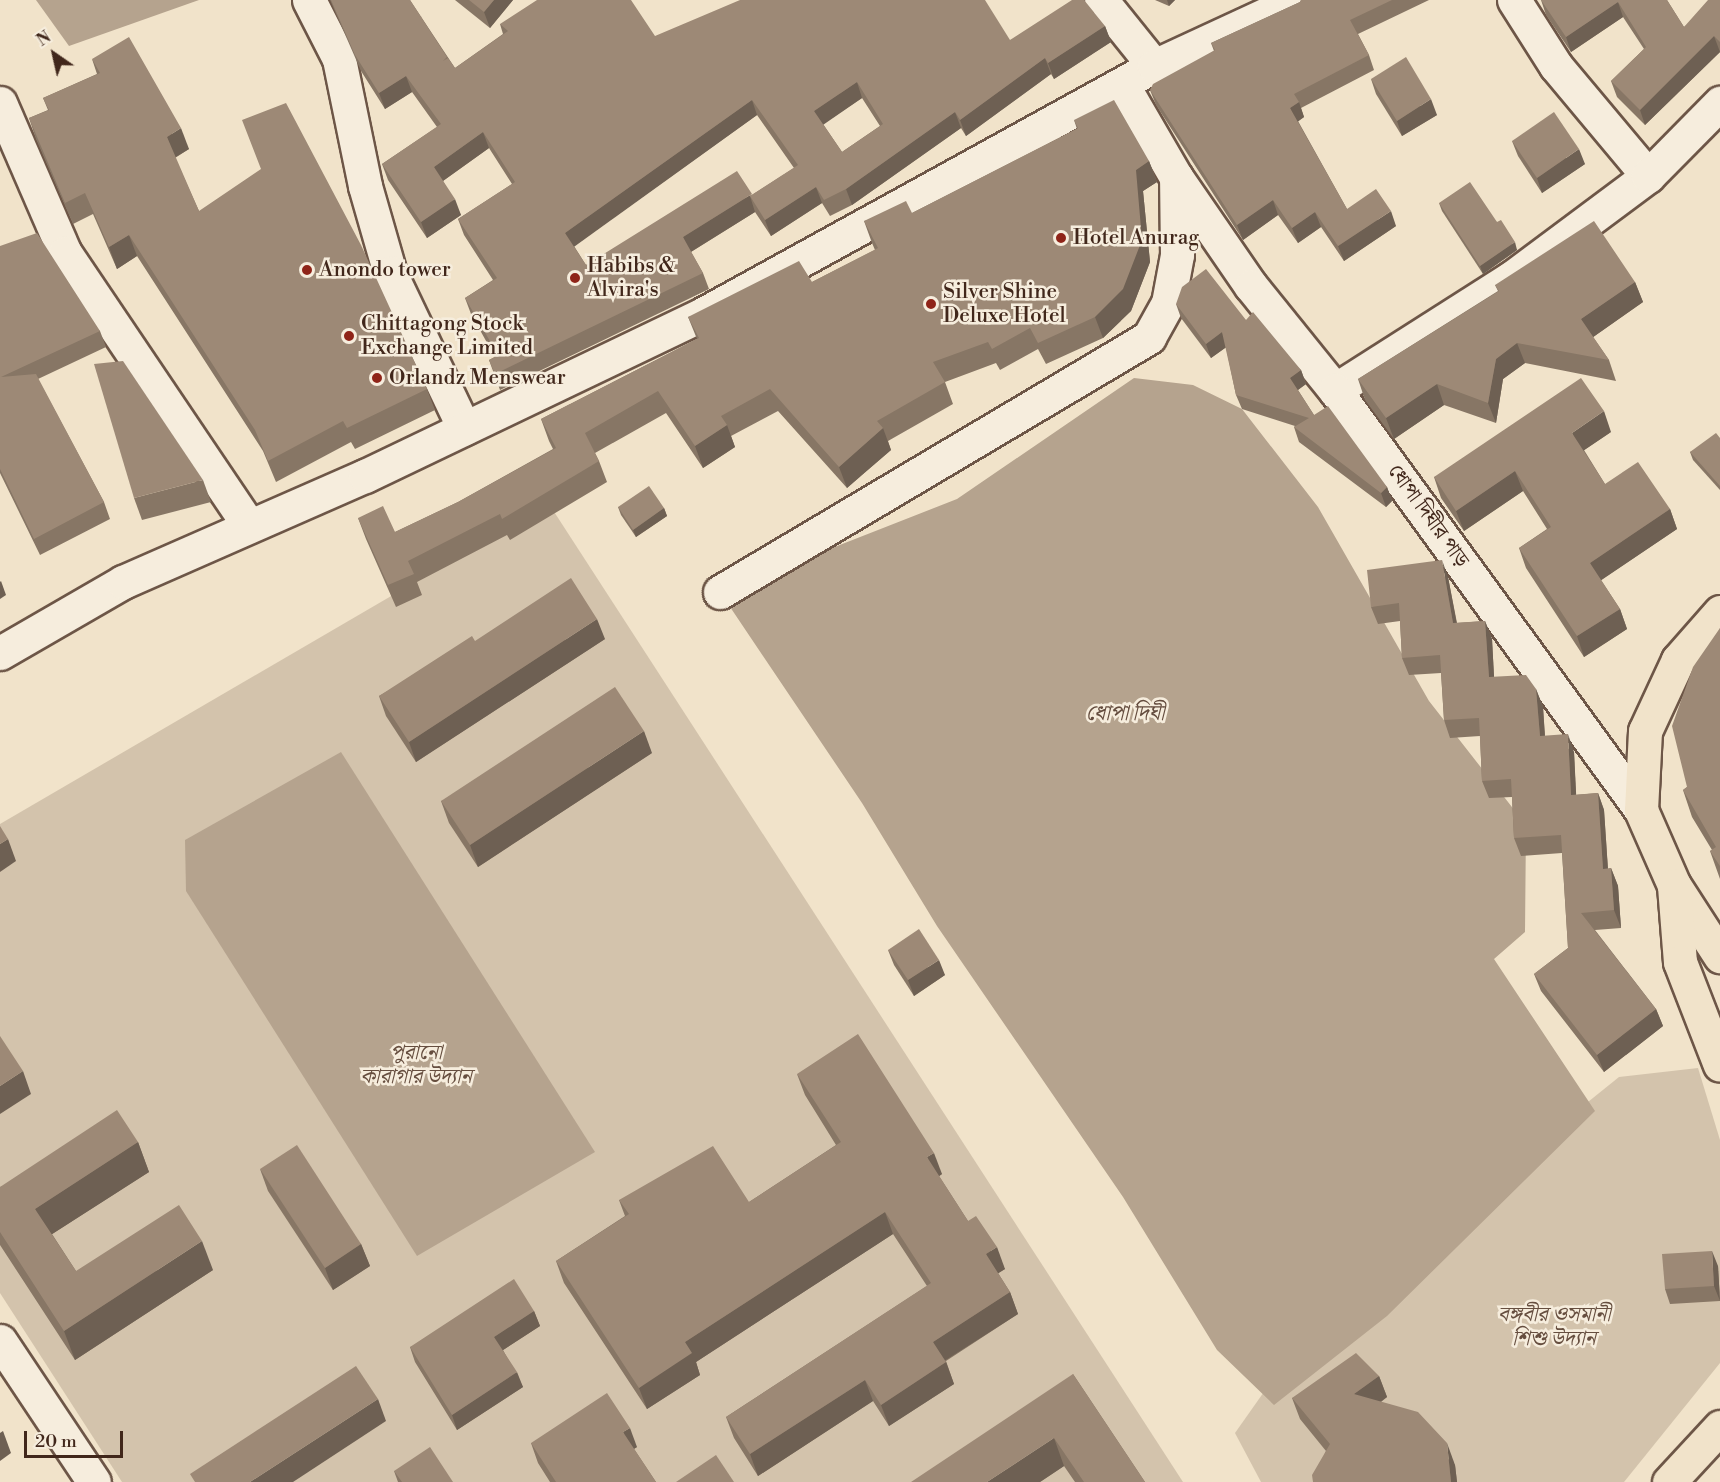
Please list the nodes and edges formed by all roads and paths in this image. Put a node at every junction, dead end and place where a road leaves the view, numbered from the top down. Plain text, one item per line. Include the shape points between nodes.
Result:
1 (309, 0) edge
2 (1101, 0) edge
3 (1297, 0) edge
4 (1514, 0) edge
5 (1154, 66) junction
6 (1122, 84) junction
7 (0, 103) edge
8 (1720, 103) edge
9 (1648, 176) junction
10 (1176, 177) junction
11 (1335, 390) junction
12 (464, 428) junction
13 (248, 524) junction
14 (720, 592) dead end
15 (1720, 612) edge
16 (0, 653) edge
17 (1641, 810) junction
18 (1674, 885) junction
19 (1720, 956) edge
20 (1720, 1065) edge
21 (0, 1341) edge
22 (1720, 1427) edge
23 (94, 1482) edge
24 (1669, 1482) edge

1 - 12 street via 339,59 365,186 390,273
2 - 5 street
3 - 5 street
4 - 9 street via 1556,66
5 - 6 street
6 - 10 street, ধোপা দিঘীর পাড়
6 - 12 street via 703,314
7 - 13 street via 65,253
8 - 9 street
9 - 11 street via 1510,278
10 - 11 street, ধোপা দিঘীর পাড় via 1251,286
10 - 14 street via 1177,255 1168,303 1149,337
11 - 17 street, ধোপা দিঘীর পাড়
12 - 13 street
13 - 16 street via 123,582
15 - 17 highway via 1678,660 1645,731
17 - 18 highway, ধোপা দিঘীর পাড়
18 - 19 highway, ধোপা দিঘীর পাড়
18 - 20 highway via 1680,962
21 - 23 street
22 - 24 highway

